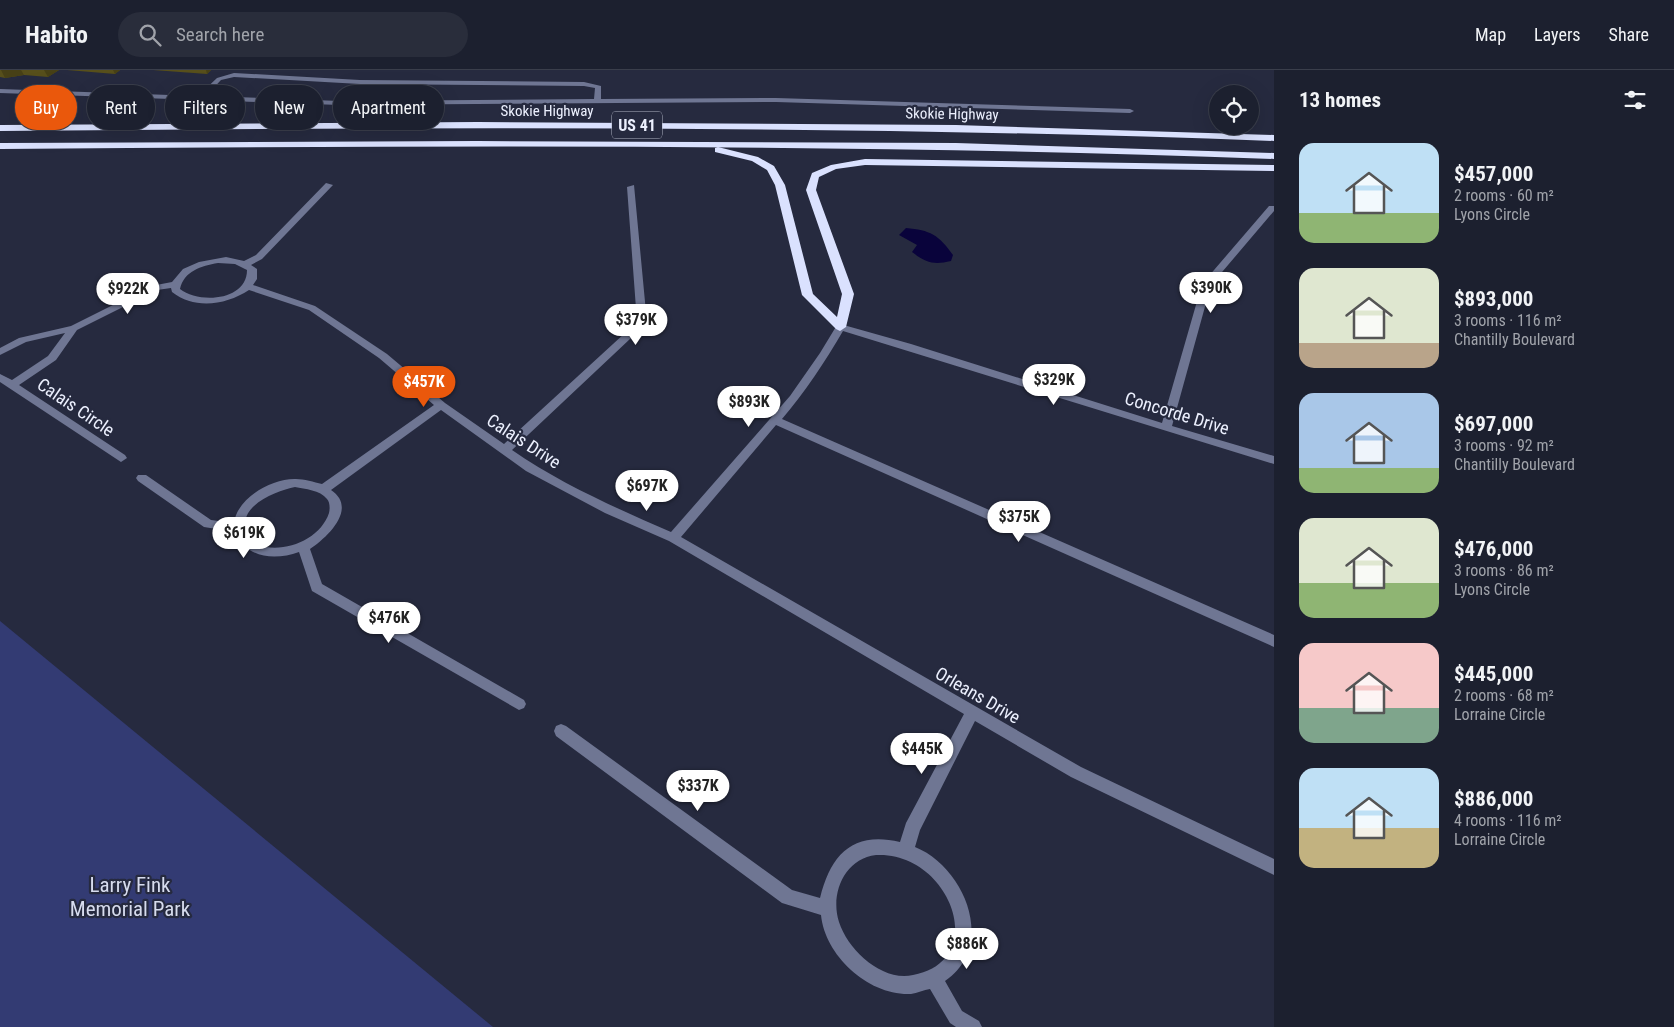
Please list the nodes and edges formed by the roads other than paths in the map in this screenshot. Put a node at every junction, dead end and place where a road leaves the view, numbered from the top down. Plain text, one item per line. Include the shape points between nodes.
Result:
1 (213, 85) edge
2 (0, 91) edge
3 (165, 97) edge
4 (245, 100) edge
5 (598, 101) junction
6 (1130, 111) dead end
7 (0, 128) edge
8 (1274, 138) edge
9 (662, 144) junction
10 (0, 146) edge
11 (1274, 156) edge
12 (1274, 168) edge
13 (329, 185) dead end
14 (631, 187) dead end
15 (1272, 208) dead end
16 (246, 264) junction
17 (175, 284) junction
18 (247, 286) junction
19 (840, 327) junction
20 (74, 328) junction
21 (0, 352) edge
22 (0, 377) edge
23 (12, 385) junction
24 (441, 405) junction
25 (774, 420) junction
26 (1166, 428) junction
27 (504, 452) junction
28 (121, 458) dead end
29 (1274, 460) edge
30 (142, 478) dead end
31 (324, 489) junction
32 (238, 528) junction
33 (673, 538) junction
34 (303, 547) junction
35 (1274, 641) edge
36 (519, 704) dead end
37 (972, 713) junction
38 (561, 731) dead end
39 (906, 851) junction
40 (1274, 867) edge
41 (827, 908) junction
42 (934, 979) junction
43 (973, 1027) edge

1 - 5 street via 219,79 234,75 360,82 584,84 599,87
2 - 3 street
4 - 5 street via 340,103
5 - 6 street via 879,102
7 - 8 highway, Skokie Highway / US 41 via 847,126
9 - 10 highway, Skokie Highway / US 41
9 - 11 highway, Skokie Highway / US 41 via 848,144
9 - 19 highway via 724,151 754,159 771,168 780,185 808,295
12 - 19 highway via 865,162 834,167 815,175 811,190 848,294
13 - 16 street via 259,257
14 - 27 street via 642,323
15 - 26 street via 1207,284
16 - 17 street via 226,260 201,264 181,275
16 - 18 street via 253,274
17 - 18 street via 180,296 200,302 226,298
17 - 20 street, Calais Circle via 154,288
18 - 24 street, Calais Drive via 312,308 383,356
19 - 25 street via 826,354
19 - 26 street, Concorde Drive
20 - 21 street, Calais Circle via 23,340
20 - 23 street, Calais Circle via 52,358
22 - 23 street, Calais Circle
23 - 28 street, Calais Circle
24 - 27 street, Calais Drive
24 - 31 street
25 - 33 street
25 - 35 street
26 - 29 street, Concorde Drive
27 - 33 street, Calais Drive via 609,510
30 - 32 street via 208,524
31 - 32 street via 311,484 278,486 249,504
31 - 34 street via 333,496 337,506 335,518 329,529
32 - 34 street via 242,539 252,548 284,552
33 - 37 street, Orleans Drive
34 - 36 street via 317,587
37 - 39 street via 912,828
37 - 40 street, Orleans Drive via 1076,772
38 - 41 street via 788,897
39 - 41 street via 885,847 866,849 849,857 836,870 829,887
39 - 42 street via 927,861 945,878 958,899 964,923 962,946 951,966
41 - 42 street via 831,928 842,948 863,969 896,984 916,985
42 - 43 street via 956,1017

